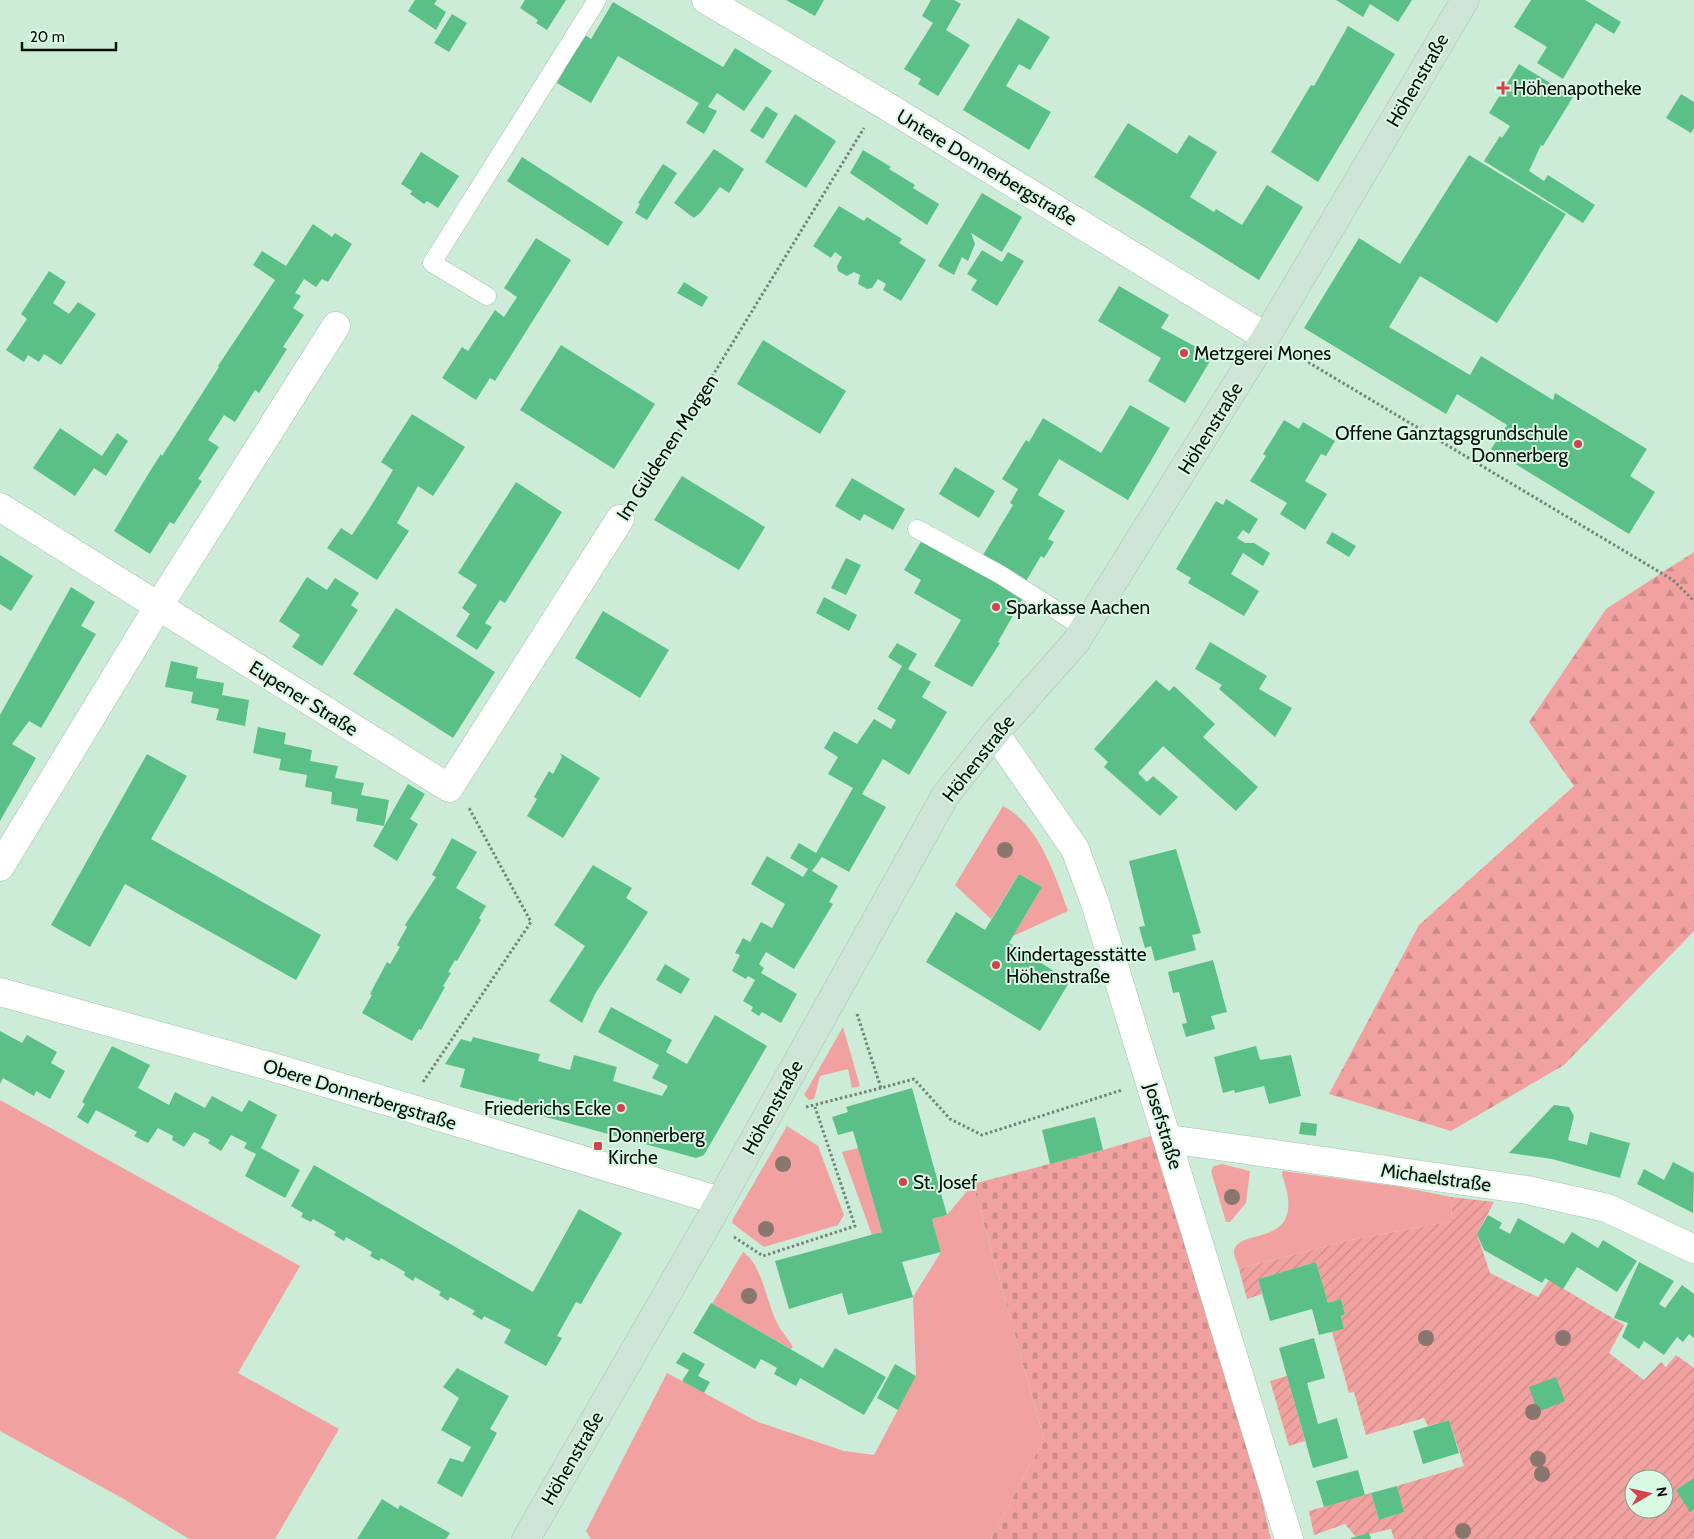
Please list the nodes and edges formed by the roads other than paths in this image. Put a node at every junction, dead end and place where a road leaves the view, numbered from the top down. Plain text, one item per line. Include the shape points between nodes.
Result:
1 (597, 0) edge
2 (706, 0) edge
3 (1464, 0) edge
4 (488, 296) dead end
5 (336, 326) dead end
6 (1266, 337) junction
7 (0, 507) edge
8 (620, 520) road end
9 (917, 529) dead end
10 (158, 607) junction
11 (1084, 628) junction
12 (995, 733) junction
13 (449, 788) joint
14 (0, 867) edge
15 (0, 992) edge
16 (1168, 1139) junction
17 (714, 1211) junction
18 (1694, 1249) edge
19 (526, 1539) edge
20 (1289, 1539) edge

1 - 4 lane via 432,263
2 - 6 street, Untere Donnerbergstraße
3 - 6 street, Höhenstraße
5 - 10 street
6 - 11 street, Höhenstraße
7 - 10 street, Eupener Straße
8 - 13 street, Im Güldenen Morgen
9 - 11 lane via 1001,574
10 - 13 street, Eupener Straße
10 - 14 street
11 - 12 street, Höhenstraße via 1075,643
12 - 16 street, Josefstraße via 1075,849 1096,903
12 - 17 street, Höhenstraße via 946,796
15 - 17 street, Obere Donnerbergstraße via 276,1068
16 - 18 street, Michaelstraße via 1527,1190 1607,1208
16 - 20 street, Josefstraße
17 - 19 street, Höhenstraße

